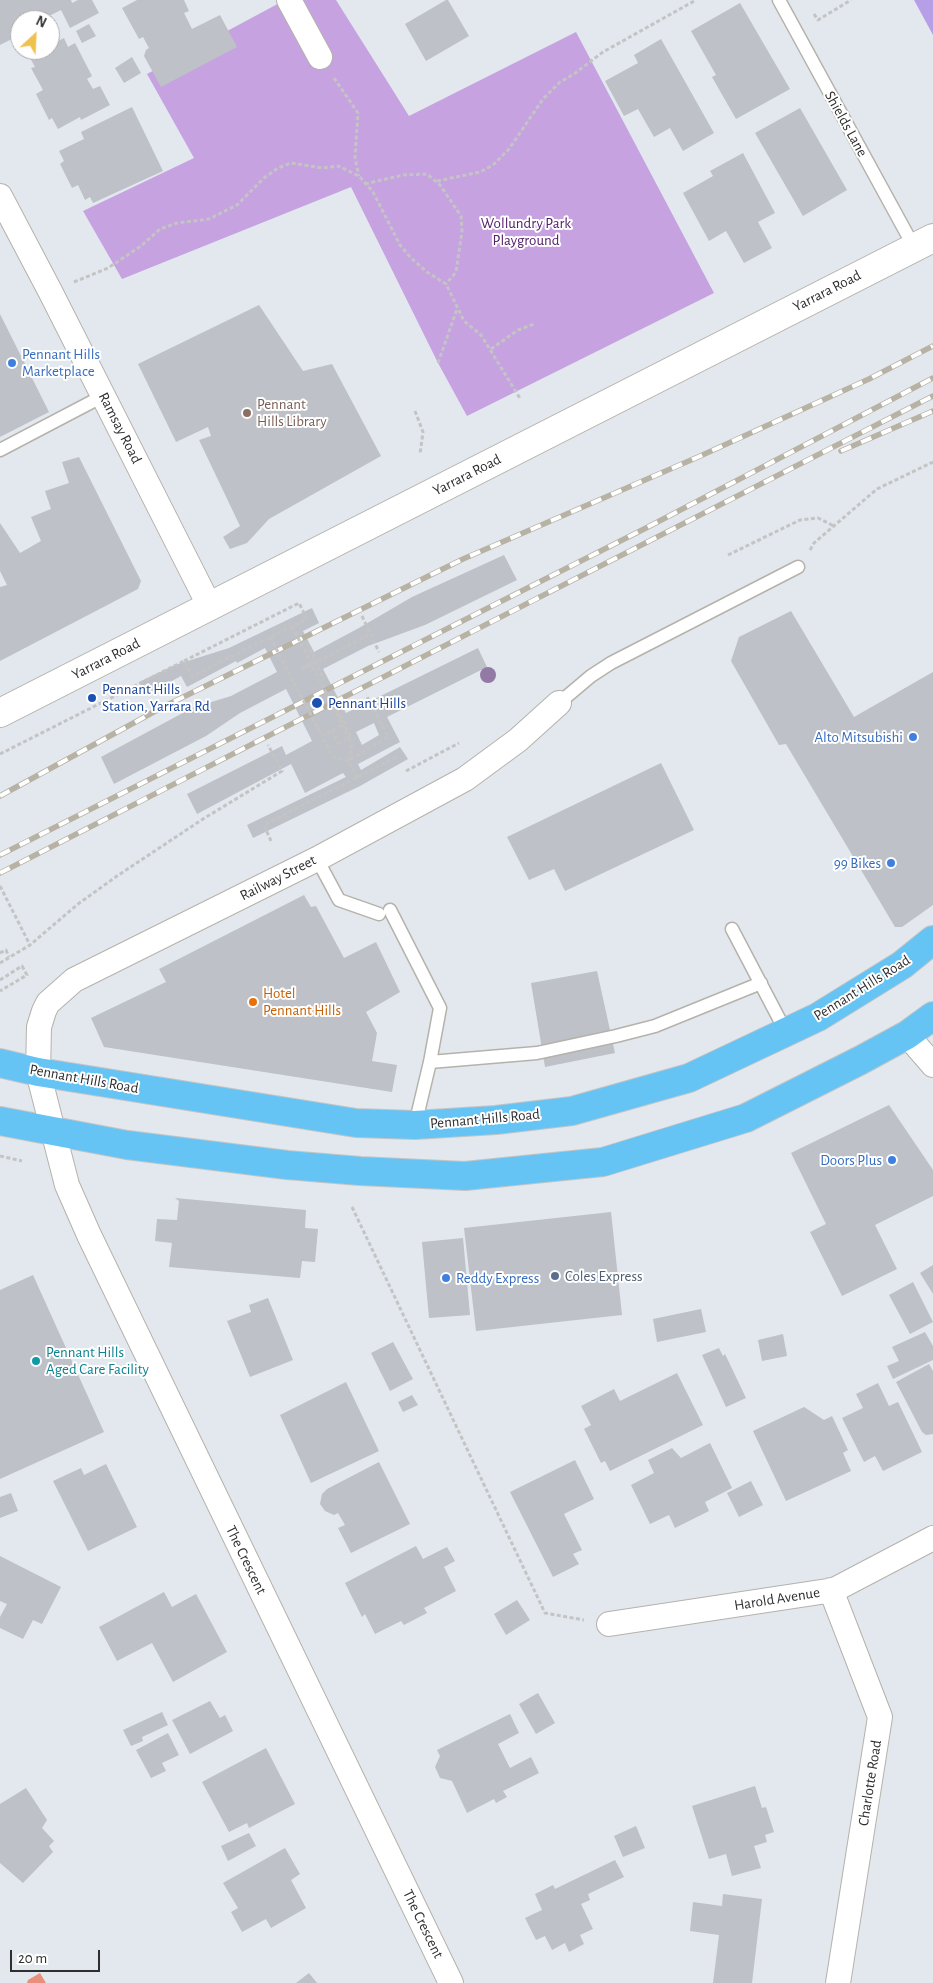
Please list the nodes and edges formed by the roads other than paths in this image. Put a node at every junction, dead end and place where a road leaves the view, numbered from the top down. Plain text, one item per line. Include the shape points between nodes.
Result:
1 (289, 0) edge
2 (779, 0) edge
3 (320, 57) road end
4 (0, 196) edge
5 (924, 242) edge
6 (103, 396) junction
7 (0, 450) edge
8 (798, 567) road end
9 (210, 607) junction
10 (560, 703) joint
11 (0, 713) edge
12 (317, 859) junction
13 (732, 929) dead end
14 (933, 940) edge
15 (761, 983) junction
16 (933, 1016) edge
17 (786, 1032) junction
18 (907, 1035) junction
19 (430, 1062) junction
20 (0, 1063) edge
21 (933, 1065) edge
22 (38, 1072) junction
23 (0, 1121) edge
24 (415, 1125) junction
25 (54, 1132) junction
26 (933, 1538) edge
27 (831, 1590) junction
28 (609, 1624) road end
29 (451, 1983) edge
30 (838, 1983) edge

1 - 3 street
2 - 5 lane, Shields Lane
4 - 6 street, Ramsay Road
5 - 9 main road, Yarrara Road
6 - 7 lane
6 - 9 street, Ramsay Road
8 - 10 lane via 611,663
9 - 11 main road, Yarrara Road
10 - 12 street, Railway Street via 518,740 465,779
12 - 19 lane via 339,900 385,912 440,1008
12 - 22 street, Railway Street via 74,980 53,997 44,1011 39,1027
13 - 15 lane
14 - 17 highway, Pennant Hills Road via 902,965 818,1017
15 - 17 lane
15 - 19 lane via 655,1026 616,1036 537,1053
16 - 18 highway
17 - 24 highway, Pennant Hills Road via 689,1078 572,1111
18 - 21 street
18 - 25 highway via 746,1118 603,1162 465,1176 360,1171 127,1145
19 - 24 lane
20 - 22 highway, Pennant Hills Road
22 - 24 highway, Pennant Hills Road via 356,1123
22 - 25 street, Railway Street
23 - 25 highway
25 - 29 street, The Crescent via 67,1184 89,1235
26 - 27 street, Harold Avenue
27 - 28 street, Harold Avenue
27 - 30 street, Charlotte Road via 880,1716

